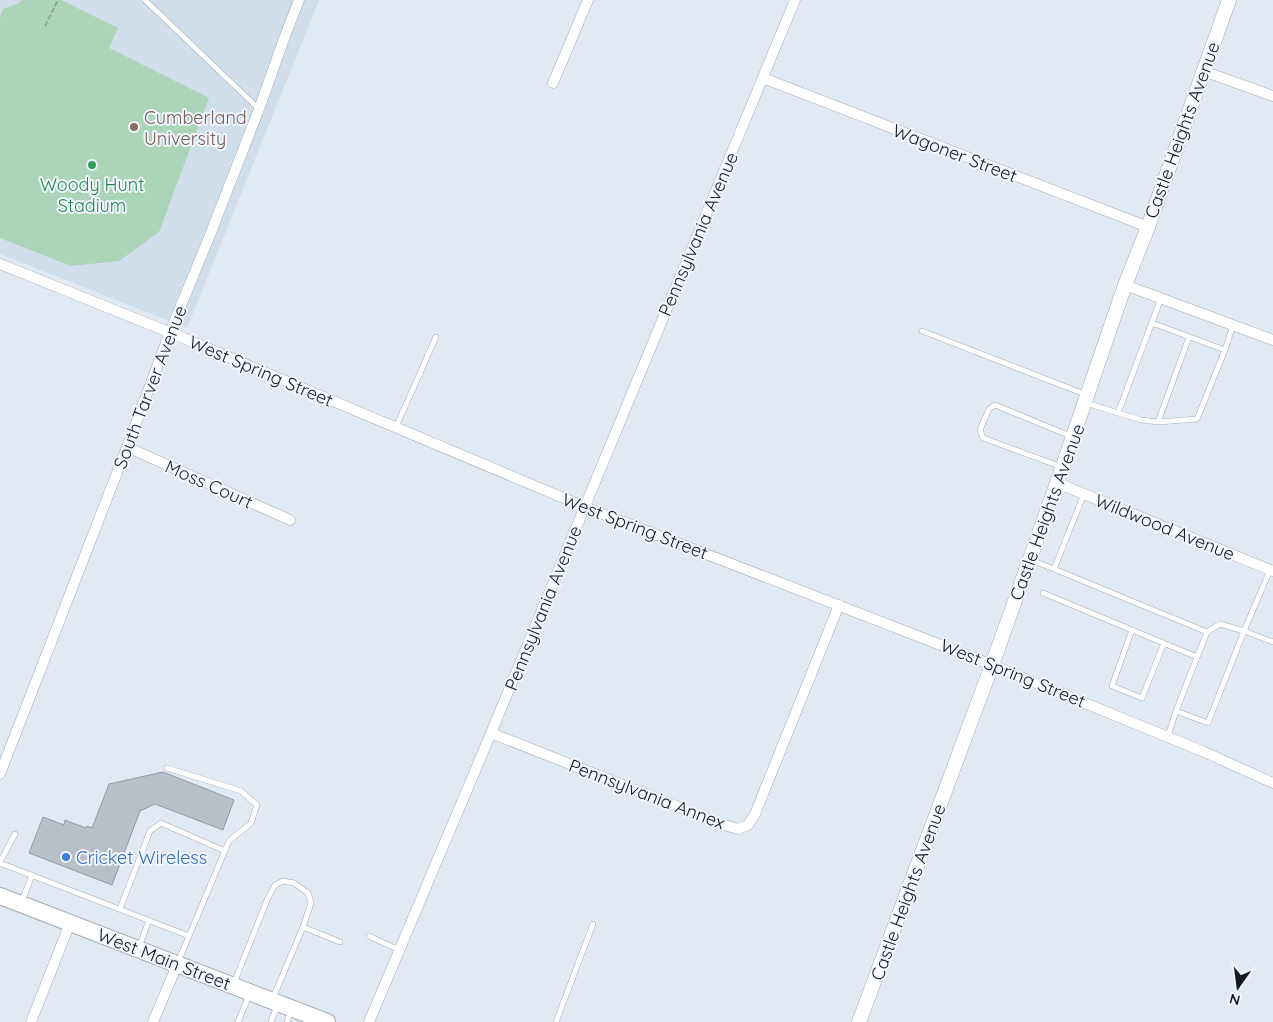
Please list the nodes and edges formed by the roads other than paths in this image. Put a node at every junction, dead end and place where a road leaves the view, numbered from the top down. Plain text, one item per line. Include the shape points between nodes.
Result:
1 (145, 0) edge
2 (299, 0) edge
3 (588, 0) edge
4 (795, 0) edge
5 (1228, 0) edge
6 (1203, 71) junction
7 (763, 78) junction
8 (553, 83) dead end
9 (1273, 96) edge
10 (259, 109) junction
11 (1148, 227) junction
12 (0, 264) edge
13 (1126, 285) junction
14 (1161, 297) junction
15 (1152, 323) junction
16 (1233, 325) junction
17 (922, 331) dead end
18 (170, 332) junction
19 (436, 337) dead end
20 (1189, 337) junction
21 (1273, 340) edge
22 (1225, 350) junction
23 (1086, 399) junction
24 (1118, 413) junction
25 (1158, 422) junction
26 (396, 427) junction
27 (1073, 438) junction
28 (127, 447) junction
29 (1063, 467) junction
30 (1057, 483) junction
31 (1084, 494) junction
32 (585, 507) junction
33 (290, 520) dead end
34 (1030, 560) junction
35 (1054, 569) junction
36 (1271, 570) edge
37 (1043, 593) dead end
38 (839, 604) junction
39 (1132, 630) junction
40 (1244, 631) junction
41 (1207, 632) junction
42 (1273, 642) edge
43 (1164, 643) junction
44 (1197, 657) junction
45 (992, 664) junction
46 (1176, 711) junction
47 (491, 733) junction
48 (1168, 737) junction
49 (167, 768) dead end
50 (0, 774) edge
51 (1273, 783) edge
52 (15, 834) dead end
53 (225, 851) junction
54 (0, 863) edge
55 (32, 875) junction
56 (0, 896) edge
57 (21, 904) junction
58 (120, 909) junction
59 (149, 920) junction
60 (70, 923) junction
61 (594, 924) dead end
62 (304, 927) junction
63 (189, 936) junction
64 (369, 936) dead end
65 (340, 942) dead end
66 (138, 950) junction
67 (399, 950) junction
68 (177, 965) junction
69 (233, 986) junction
70 (250, 992) junction
71 (282, 1009) edge
72 (31, 1022) edge
73 (153, 1022) edge
74 (238, 1022) edge
75 (271, 1022) edge
76 (328, 1022) edge
77 (369, 1022) edge
78 (556, 1022) edge
79 (859, 1022) edge

1 - 10 lane
2 - 10 street, South Tarver Avenue
3 - 8 street
4 - 7 street, Pennsylvania Avenue
5 - 6 street, Castle Heights Avenue
6 - 9 street
6 - 11 street, Castle Heights Avenue
7 - 11 street, Wagoner Street
7 - 32 street, Pennsylvania Avenue
10 - 18 street, South Tarver Avenue
11 - 13 street, Castle Heights Avenue
12 - 18 street, West Spring Street
13 - 14 street
13 - 23 street, Castle Heights Avenue
14 - 15 lane
14 - 16 street
15 - 20 lane
15 - 24 lane
16 - 21 street
16 - 22 lane
17 - 23 lane
18 - 26 street, West Spring Street
18 - 28 street, South Tarver Avenue
19 - 26 lane
20 - 22 lane
20 - 25 lane
22 - 25 lane via 1197,419
23 - 24 lane
23 - 27 street, Castle Heights Avenue
24 - 25 lane
26 - 32 street, West Spring Street
27 - 29 street, Castle Heights Avenue
27 - 29 lane via 995,405 989,409 980,430 983,438
28 - 33 street, Moss Court
28 - 50 street, South Tarver Avenue
29 - 30 street, Castle Heights Avenue
30 - 31 street, Wildwood Avenue
30 - 34 street, Castle Heights Avenue
31 - 35 lane
31 - 36 street, Wildwood Avenue
32 - 38 street, West Spring Street
32 - 47 street, Pennsylvania Avenue
34 - 35 lane
34 - 45 street, Castle Heights Avenue
35 - 41 lane
36 - 40 lane
37 - 39 lane
38 - 45 street, West Spring Street
38 - 47 street, Pennsylvania Annex via 755,814 748,824 738,829
39 - 43 lane
39 - 43 lane via 1112,686 1142,698
40 - 41 lane via 1220,624
40 - 42 lane
40 - 46 lane via 1208,723
41 - 44 lane
43 - 44 lane
44 - 46 lane
45 - 48 street, West Spring Street
45 - 79 street, Castle Heights Avenue
46 - 48 lane
47 - 67 street, Pennsylvania Avenue
48 - 51 street, West Spring Street
49 - 53 lane via 241,791 257,805 251,823 229,841
52 - 54 lane
53 - 58 lane via 161,823 150,831
53 - 63 lane
54 - 55 lane
55 - 57 lane
55 - 58 lane
56 - 57 main road, West Main Street
57 - 60 main road, West Main Street
58 - 59 lane
59 - 63 lane
59 - 66 lane
60 - 66 main road, West Main Street
60 - 72 street
61 - 78 lane
62 - 65 lane
62 - 69 lane via 311,903 308,892 294,883 283,881 275,885
62 - 71 lane
63 - 68 lane
64 - 67 lane
66 - 68 main road, West Main Street
67 - 77 street, Pennsylvania Avenue
68 - 69 main road, West Main Street
68 - 73 street
69 - 70 main road, West Main Street
70 - 71 main road, West Main Street
70 - 74 lane
71 - 75 lane
71 - 76 main road, West Main Street

